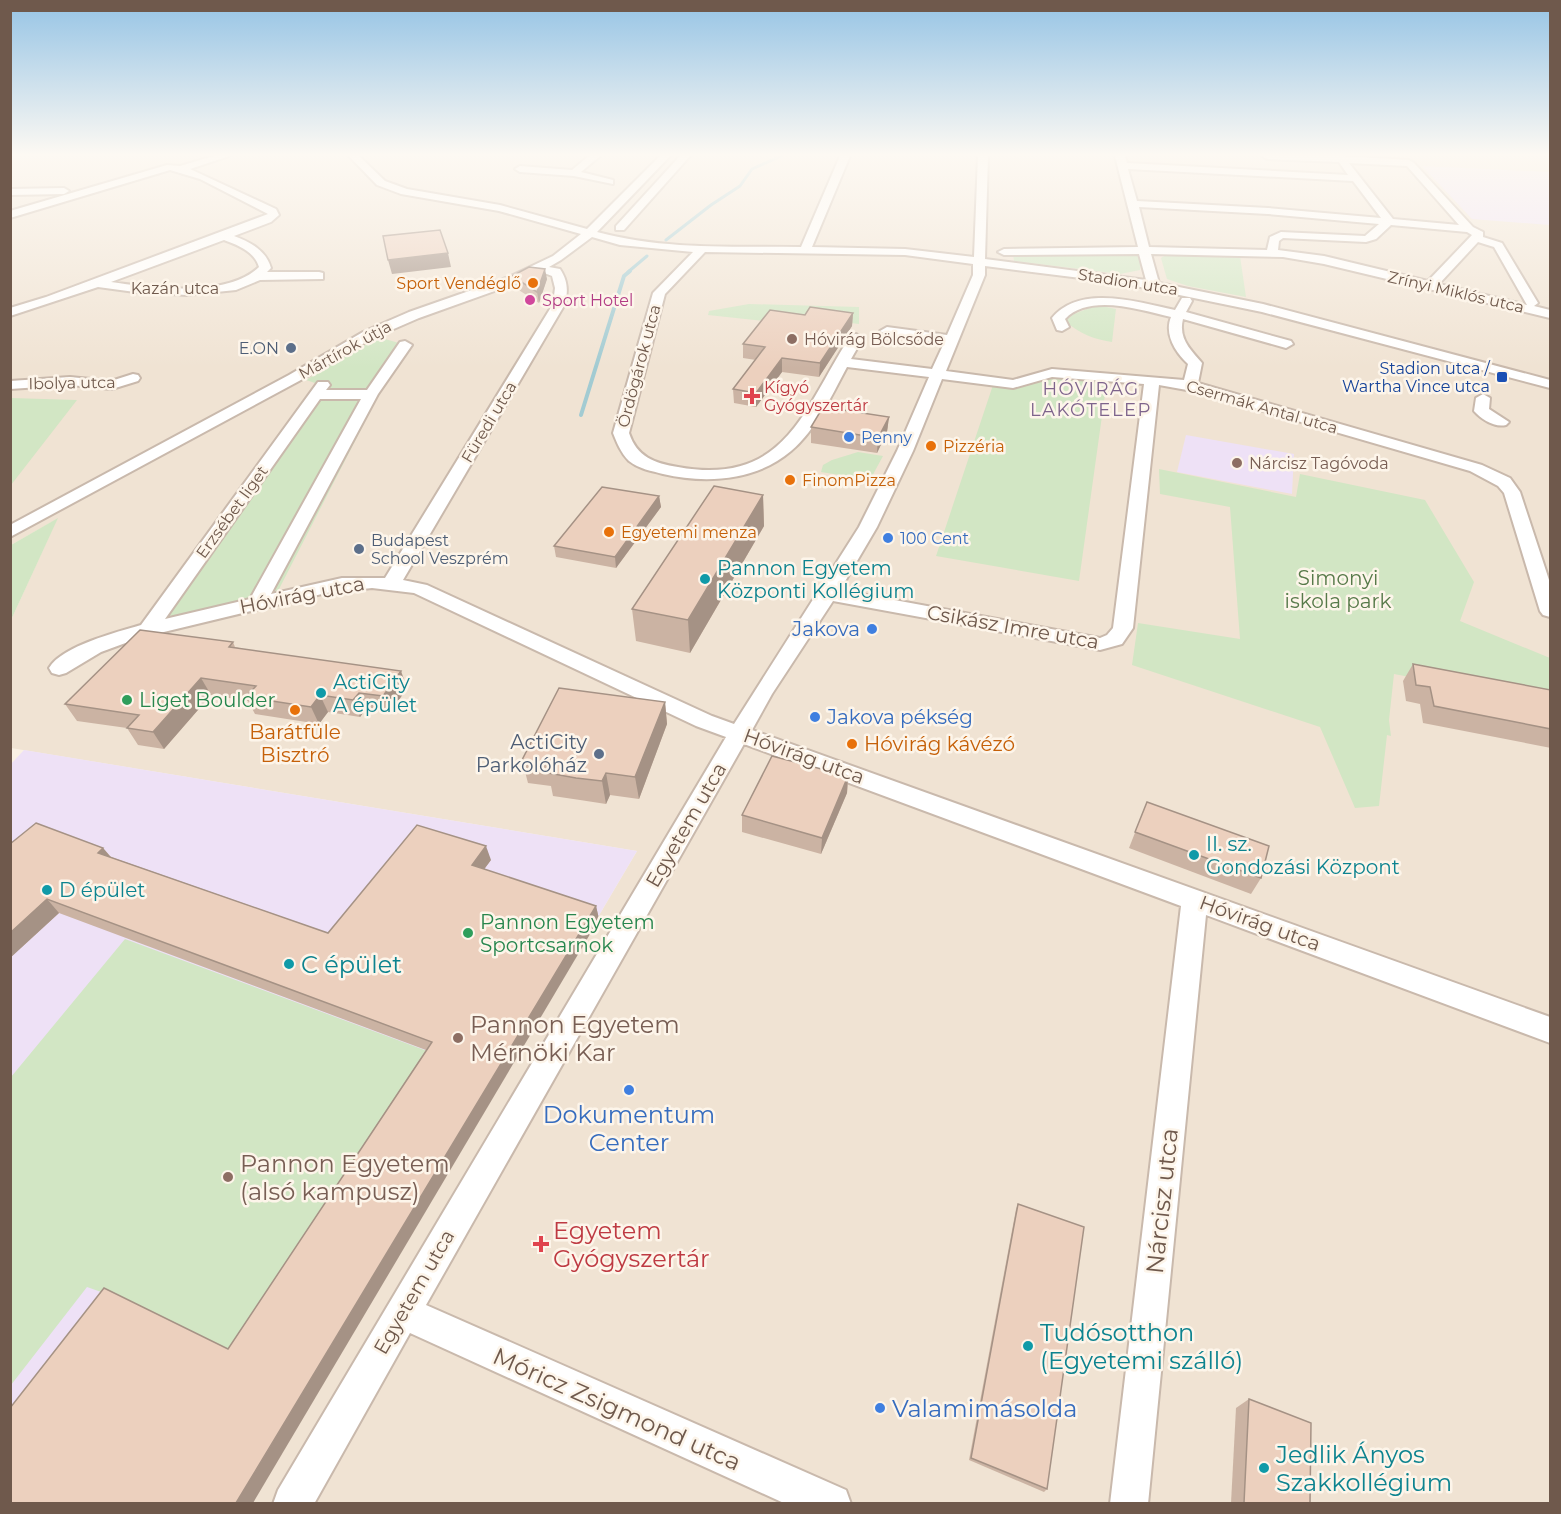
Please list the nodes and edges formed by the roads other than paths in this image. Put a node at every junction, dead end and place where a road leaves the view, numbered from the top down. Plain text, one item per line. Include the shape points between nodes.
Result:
1 (250, 227) edge
2 (567, 227) edge
3 (596, 227) edge
4 (815, 227) edge
5 (981, 227) edge
6 (1138, 227) edge
7 (1383, 227) edge
8 (1428, 227) edge
9 (1466, 227) edge
10 (1472, 233) junction
11 (589, 234) junction
12 (225, 236) junction
13 (632, 245) junction
14 (702, 249) junction
15 (805, 250) junction
16 (1144, 250) junction
17 (566, 252) junction
18 (1004, 252) dead end
19 (1272, 253) junction
20 (540, 268) junction
21 (980, 268) junction
22 (258, 276) junction
23 (319, 276) dead end
24 (98, 283) junction
25 (1153, 284) junction
26 (1430, 286) junction
27 (1190, 292) junction
28 (1532, 303) dead end
29 (10, 312) edge
30 (1179, 314) junction
31 (1551, 314) edge
32 (1062, 327) dead end
33 (887, 331) dead end
34 (856, 338) dead end
35 (951, 340) junction
36 (1286, 344) dead end
37 (405, 345) dead end
38 (842, 362) junction
39 (938, 375) junction
40 (133, 378) dead end
41 (1152, 381) junction
42 (1551, 384) edge
43 (10, 385) edge
44 (1190, 386) junction
45 (371, 394) junction
46 (1483, 398) dead end
47 (1500, 422) dead end
48 (10, 532) edge
49 (392, 582) junction
50 (828, 594) junction
51 (257, 603) junction
52 (1551, 611) edge
53 (148, 629) junction
54 (59, 668) dead end
55 (739, 733) junction
56 (1195, 899) junction
57 (1551, 1030) edge
58 (403, 1312) junction
59 (292, 1503) edge
60 (832, 1503) edge
61 (1129, 1503) edge

1 - 12 street
2 - 11 street
3 - 11 street, Mártírok útja
4 - 15 street
5 - 21 street
6 - 16 street
7 - 19 street via 1366,239 1281,235 1274,239
8 - 10 street
9 - 10 street
10 - 26 street
10 - 28 street via 1498,245
11 - 13 street
11 - 17 street, Mártírok útja
12 - 22 street via 244,244 263,260 265,268
12 - 24 street
13 - 14 street
13 - 17 street
14 - 15 street
14 - 38 street, Ördögárok utca via 659,292 621,434 629,454 652,467 697,475 749,468 778,453 802,430
15 - 21 street via 906,252
16 - 18 street, Zrínyi Miklós utca
16 - 19 street, Zrínyi Miklós utca
16 - 25 street
17 - 20 street, Mártírok útja
19 - 26 street, Zrínyi Miklós utca via 1324,260
20 - 48 street, Mártírok útja via 383,327
20 - 49 street, Füredi utca via 556,272 560,279 559,304
21 - 25 street, Stadion utca via 1033,268
21 - 35 street, Egyetem utca
22 - 23 street
22 - 24 street, Kazán utca via 240,285 202,291 130,290
24 - 29 street
25 - 27 street, Stadion utca
26 - 31 street, Zrínyi Miklós utca
27 - 30 street
27 - 42 street, Stadion utca
30 - 32 street via 1099,302 1072,306 1058,318
30 - 36 street
30 - 44 street via 1175,322 1178,339 1185,357 1195,363
33 - 35 street
34 - 38 street, Ördögárok utca
35 - 39 street, Egyetem utca
37 - 45 street
38 - 39 street, Csermák Antal utca
39 - 41 street, Csermák Antal utca via 1013,384 1052,372
39 - 50 street, Egyetem utca via 868,527
40 - 43 street, Ibolya utca via 112,385 70,381
41 - 44 street, Csermák Antal utca
41 - 50 street, Csikász Imre utca via 1123,628 1118,639 1100,644
44 - 52 street, Csermák Antal utca via 1476,468 1504,482 1512,492
45 - 51 street
45 - 53 street, Erzsébet liget via 319,390
46 - 47 street via 1481,411
49 - 51 street, Hóvirág utca via 342,584
49 - 55 street, Hóvirág utca via 420,589 704,721
50 - 55 street, Egyetem utca
51 - 53 street, Hóvirág utca
53 - 54 street, Hóvirág utca via 111,640
55 - 56 street, Hóvirág utca
55 - 58 street, Egyetem utca
56 - 57 street, Hóvirág utca
56 - 61 street, Nárcisz utca
58 - 59 street, Egyetem utca
58 - 60 street, Móricz Zsigmond utca

